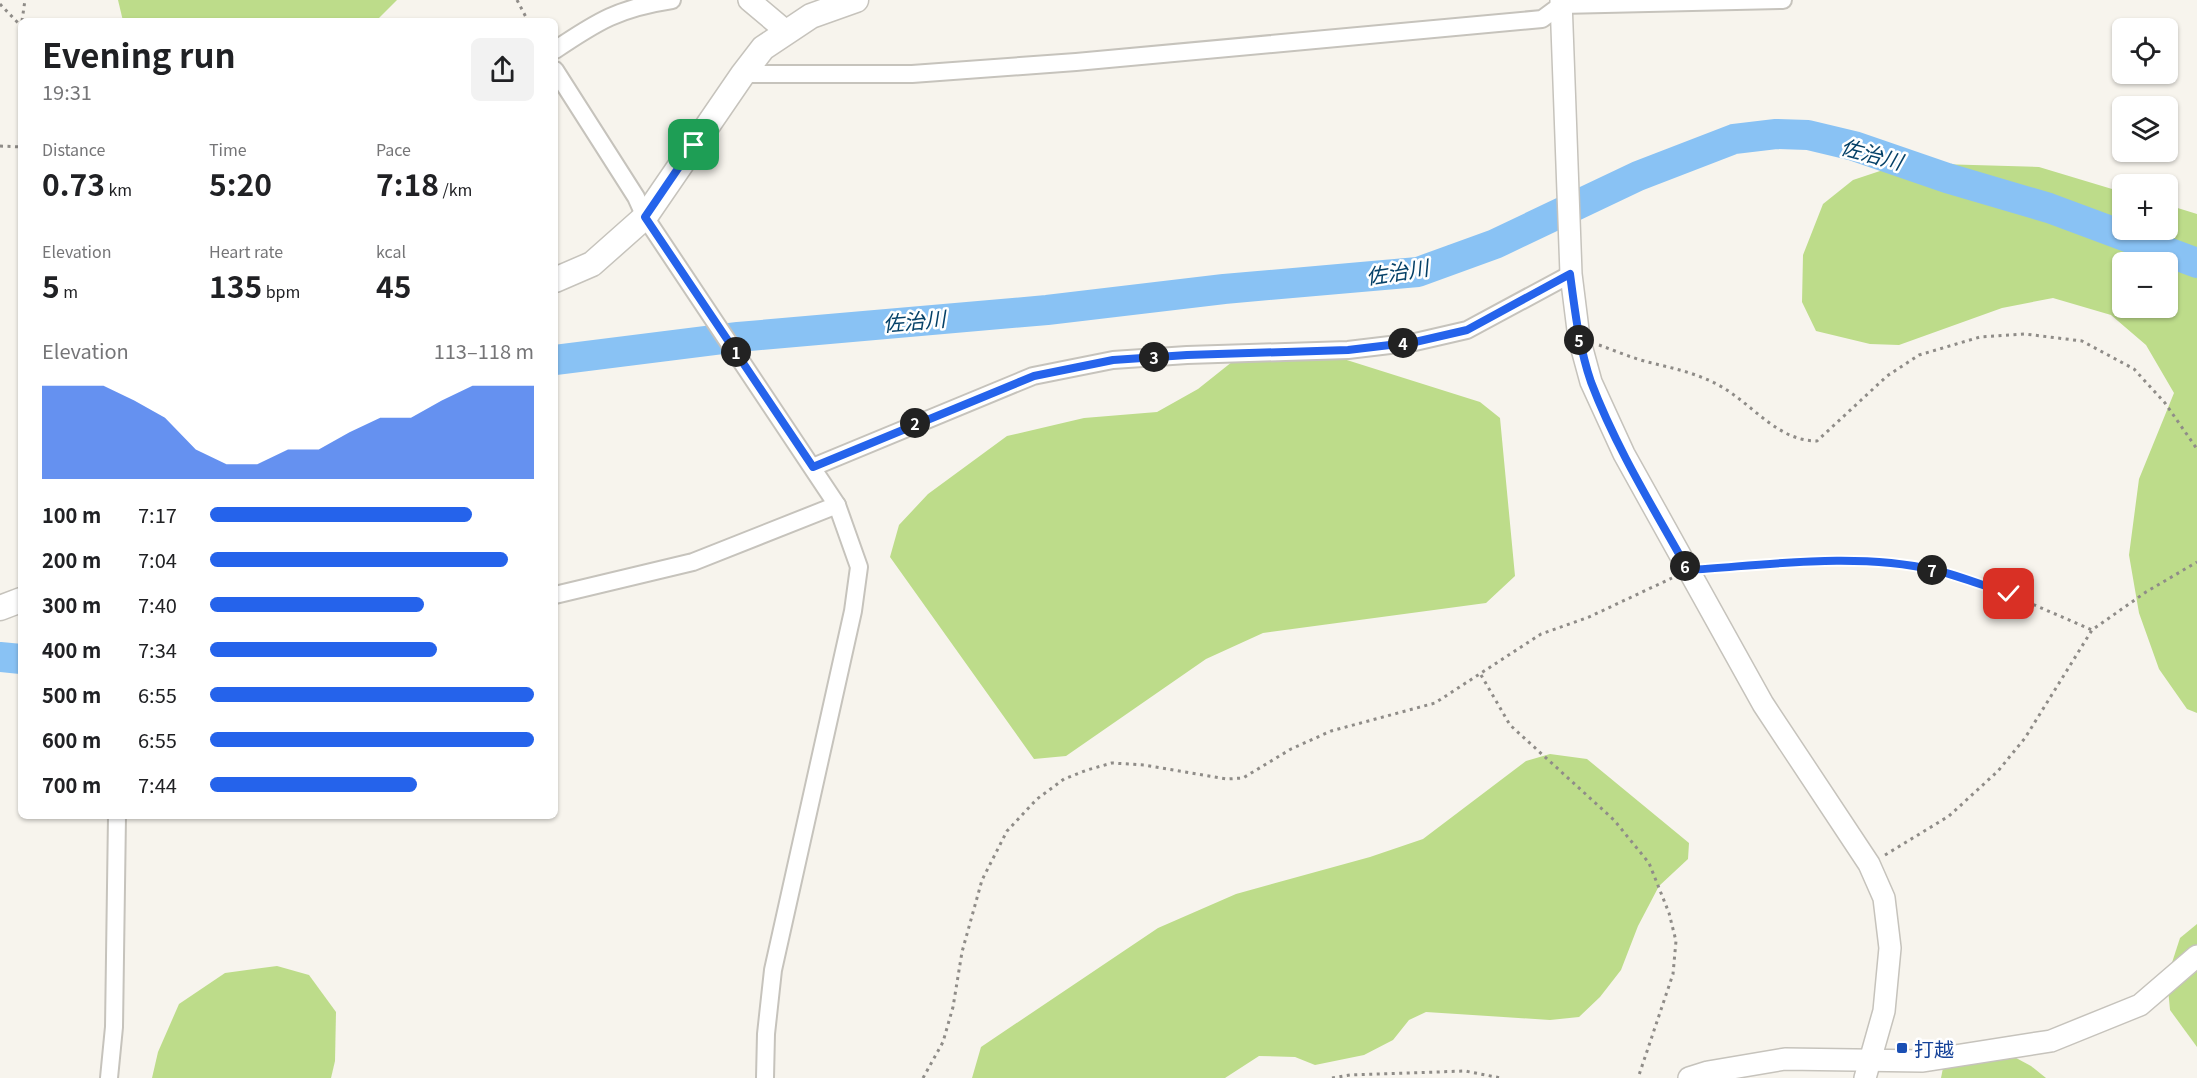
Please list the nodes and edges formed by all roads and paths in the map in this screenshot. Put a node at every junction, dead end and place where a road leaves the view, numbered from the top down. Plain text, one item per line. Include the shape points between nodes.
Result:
1 (25, 0) edge
2 (517, 0) edge
3 (672, 0) edge
4 (749, 0) edge
5 (856, 0) edge
6 (1783, 0) edge
7 (1561, 3) edge
8 (0, 4) edge
9 (22, 18) edge
10 (526, 18) edge
11 (18, 23) edge
12 (787, 32) junction
13 (558, 48) edge
14 (558, 74) edge
15 (743, 74) junction
16 (0, 146) edge
17 (18, 147) edge
18 (645, 217) junction
19 (1570, 274) junction
20 (558, 279) edge
21 (1579, 338) junction
22 (2197, 449) edge
23 (813, 467) junction
24 (837, 505) junction
25 (2197, 562) edge
26 (1688, 570) junction
27 (558, 594) edge
28 (18, 601) edge
29 (0, 608) edge
30 (2092, 630) junction
31 (1481, 675) junction
32 (117, 819) edge
33 (1869, 864) junction
34 (2197, 956) edge
35 (1867, 1069) edge
36 (109, 1078) edge
37 (765, 1078) edge
38 (923, 1078) edge
39 (1332, 1078) edge
40 (1501, 1078) edge
41 (1638, 1078) edge
42 (1689, 1078) edge

1 - 9 path
2 - 10 path
3 - 13 street via 632,7 605,18
4 - 12 street
5 - 12 main road via 811,16
6 - 7 street
7 - 15 street via 1542,20 1076,62 912,74
7 - 19 street
8 - 11 path
12 - 15 main road via 763,48
14 - 18 street
15 - 18 main road
16 - 17 path
18 - 20 main road via 592,264
18 - 23 street
19 - 21 street
19 - 23 street via 1467,330 1415,342 1348,350 1113,360 1034,376
21 - 22 path via 1650,363 1678,368 1721,386 1786,434 1804,441 1817,441 1887,376 1919,355 1980,337 2025,334 2082,341 2134,369
21 - 26 street via 1592,382 1624,454
23 - 24 street
24 - 27 street via 693,562
24 - 37 street via 859,567 853,611 773,970
25 - 30 path
26 - 30 path via 1871,562 1935,570 2009,594
26 - 31 path via 1540,634
26 - 33 street via 1762,704
28 - 29 main road
30 - 33 path via 2025,738 1998,771 1949,816
31 - 38 path via 1435,703 1331,731 1243,778 1113,763 1064,779 1036,799 1007,831 982,880 943,1042
31 - 41 path via 1510,725 1614,820 1649,863 1669,913 1676,941 1673,974
32 - 36 street via 114,1027
33 - 35 street via 1884,898 1890,948 1884,1011
34 - 35 street via 2140,1005 2051,1041
35 - 42 street via 1785,1059
39 - 40 path via 1465,1071

